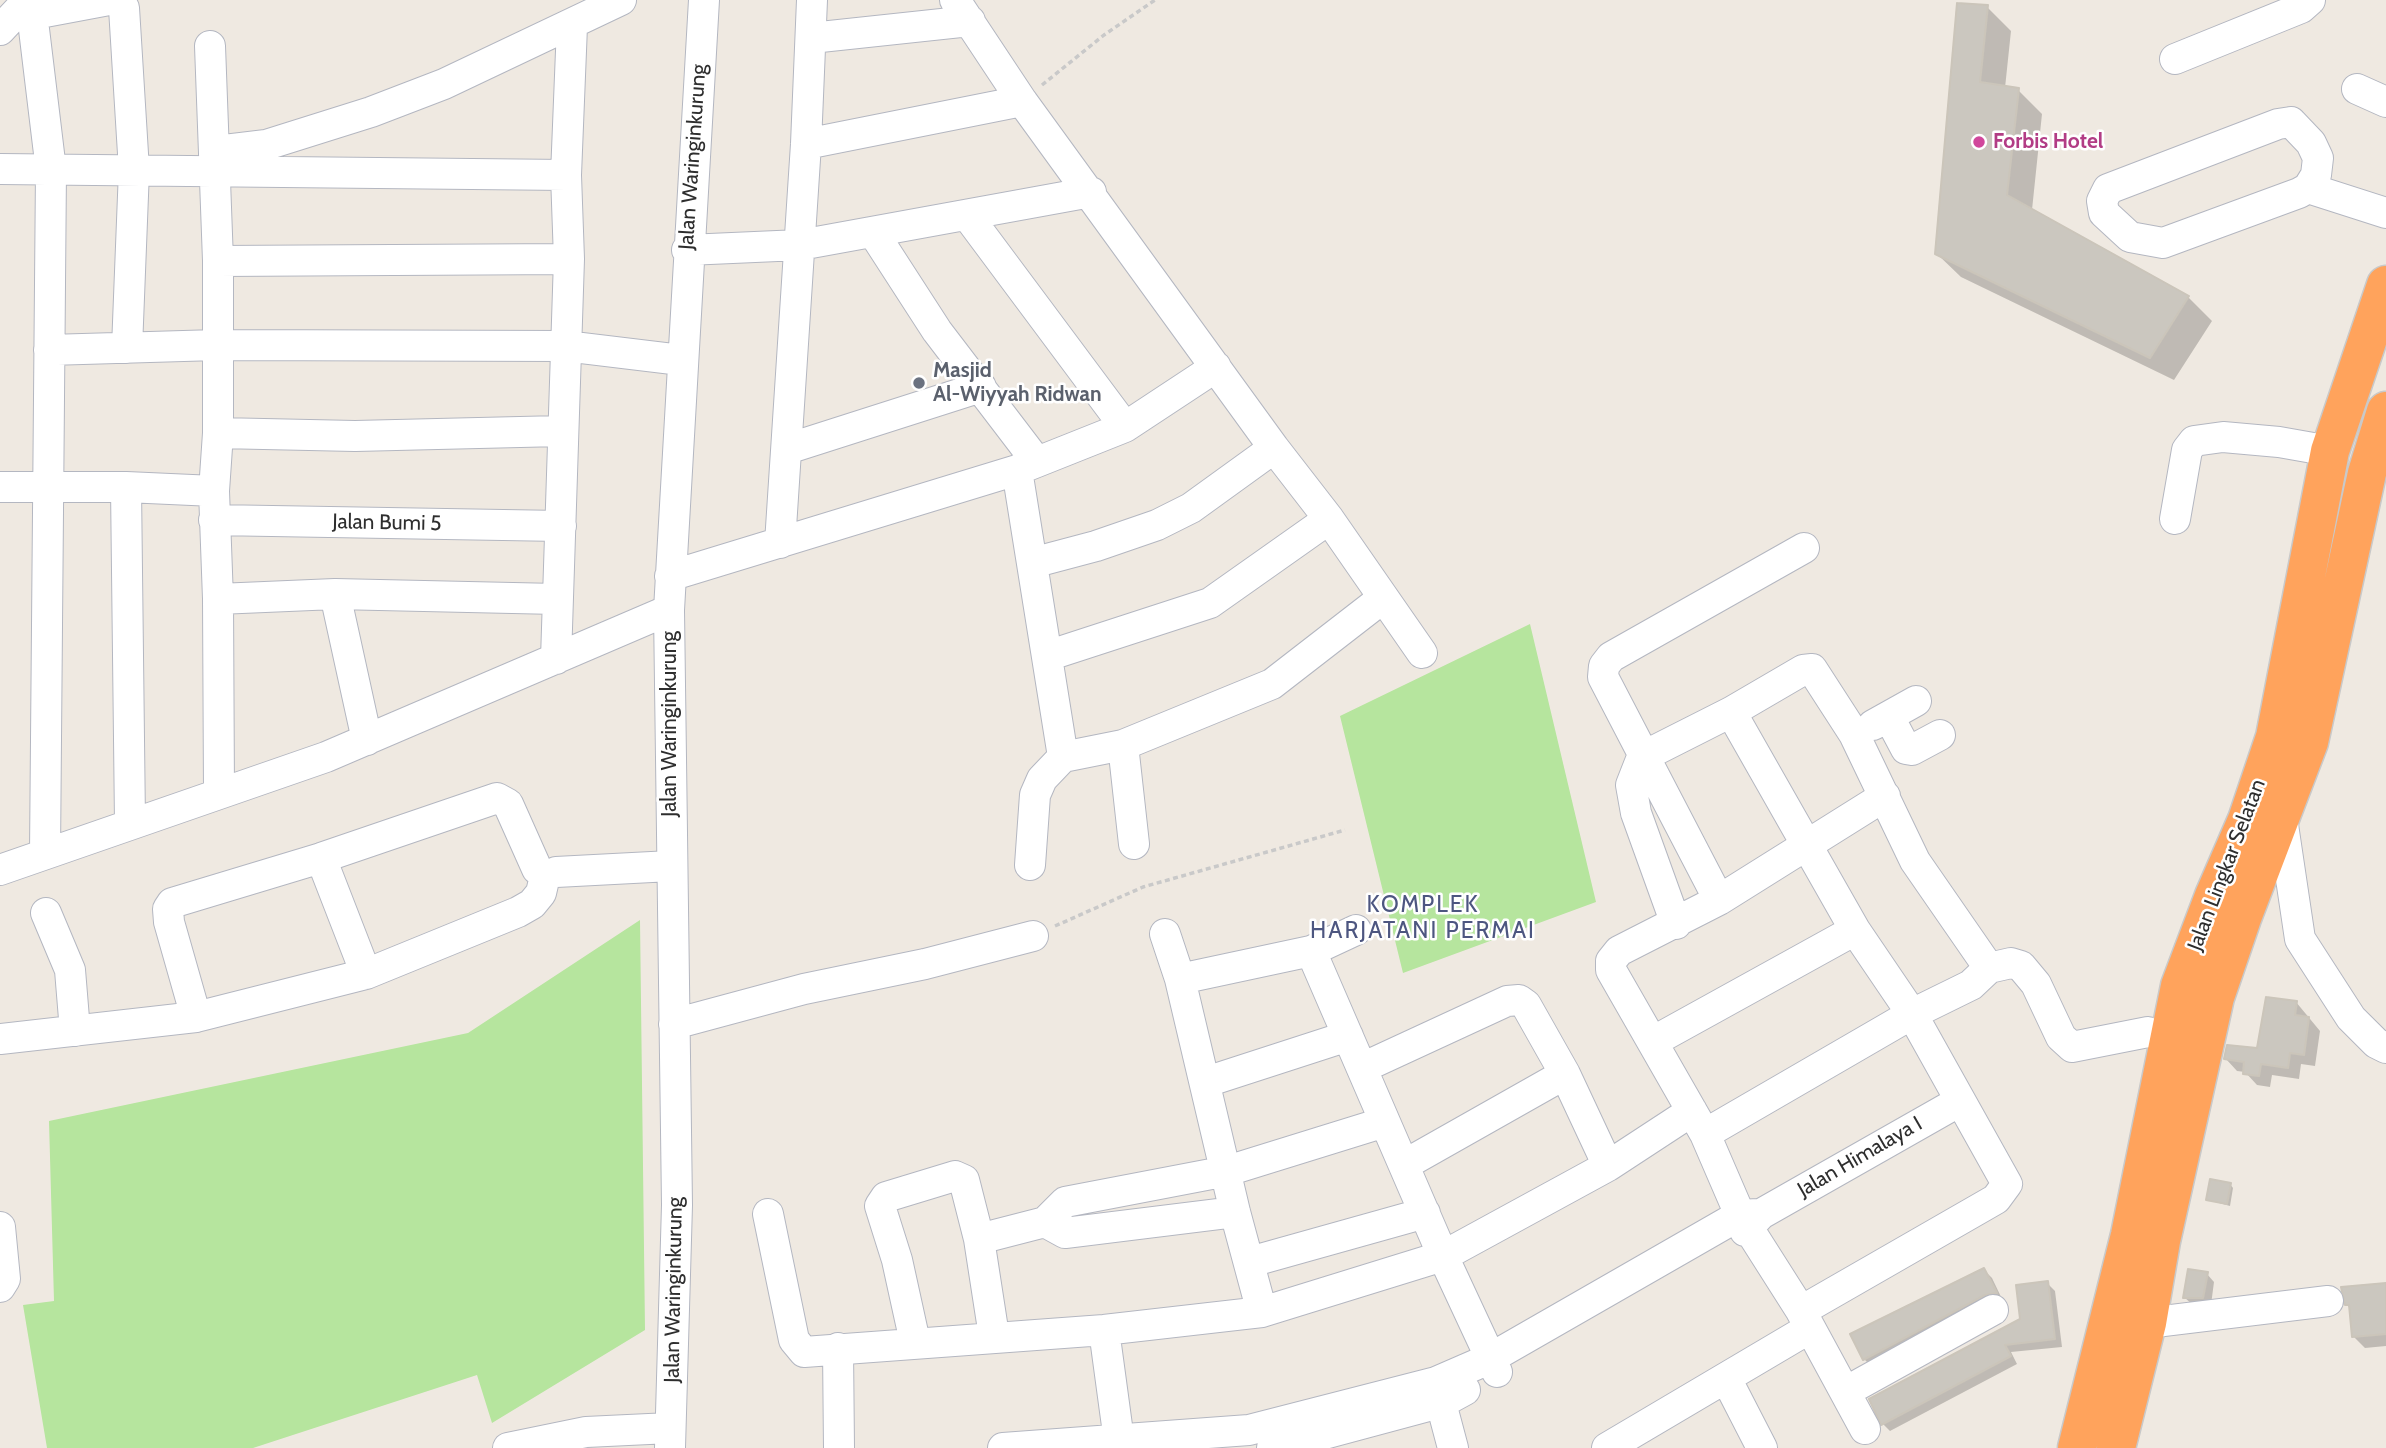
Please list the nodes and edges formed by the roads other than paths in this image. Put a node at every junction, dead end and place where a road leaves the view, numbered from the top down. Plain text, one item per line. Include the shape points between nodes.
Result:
1 (27, 0) edge
2 (109, 0) edge
3 (115, 0) edge
4 (621, 0) edge
5 (704, 0) edge
6 (812, 0) edge
7 (2310, 0) edge
8 (962, 10) edge
9 (572, 26) junction
10 (0, 30) edge
11 (811, 38) junction
12 (210, 46) dead end
13 (2175, 59) dead end
14 (2357, 89) dead end
15 (1022, 101) junction
16 (2386, 102) edge
17 (806, 144) junction
18 (216, 162) junction
19 (0, 169) edge
20 (51, 170) junction
21 (134, 172) junction
22 (566, 175) junction
23 (2312, 181) junction
24 (1091, 192) junction
25 (2386, 198) edge
26 (2386, 213) edge
27 (967, 215) junction
28 (873, 232) junction
29 (800, 245) junction
30 (687, 250) junction
31 (569, 259) junction
32 (218, 261) junction
33 (2386, 285) edge
34 (217, 345) junction
35 (565, 346) junction
36 (127, 348) junction
37 (50, 350) junction
38 (681, 360) junction
39 (1216, 367) junction
40 (981, 387) junction
41 (2386, 411) edge
42 (1125, 427) junction
43 (561, 431) junction
44 (218, 433) junction
45 (1274, 448) junction
46 (787, 449) junction
47 (2330, 451) junction
48 (1027, 466) junction
49 (0, 487) edge
50 (47, 487) junction
51 (126, 487) junction
52 (214, 506) junction
53 (1329, 519) junction
54 (2175, 519) dead end
55 (561, 526) junction
56 (780, 543) junction
57 (1804, 548) dead end
58 (1032, 563) junction
59 (670, 576) junction
60 (335, 594) junction
61 (1382, 598) junction
62 (218, 599) junction
63 (557, 600) junction
64 (669, 610) junction
65 (1422, 653) dead end
66 (1047, 656) junction
67 (556, 659) junction
68 (1916, 701) dead end
69 (1731, 712) junction
70 (1889, 717) junction
71 (1854, 734) junction
72 (1940, 736) dead end
73 (367, 740) junction
74 (1123, 745) junction
75 (1063, 757) junction
76 (1642, 757) junction
77 (219, 793) junction
78 (1885, 796) junction
79 (130, 823) junction
80 (2267, 826) junction
81 (1134, 844) dead end
82 (1805, 844) junction
83 (45, 853) junction
84 (321, 858) junction
85 (1030, 865) dead end
86 (671, 866) junction
87 (0, 870) edge
88 (546, 874) junction
89 (1719, 900) junction
90 (46, 914) dead end
91 (1676, 924) junction
92 (1356, 930) dead end
93 (1855, 930) junction
94 (1165, 934) dead end
95 (1033, 936) road end
96 (1311, 951) junction
97 (1989, 968) junction
98 (366, 974) junction
99 (1180, 979) junction
100 (1912, 1014) junction
101 (196, 1017) junction
102 (674, 1024) junction
103 (75, 1031) junction
104 (2148, 1032) dead end
105 (1348, 1036) junction
106 (0, 1039) edge
107 (1654, 1041) junction
108 (2386, 1048) edge
109 (1362, 1068) junction
110 (1565, 1074) junction
111 (1206, 1082) junction
112 (1960, 1101) junction
113 (1385, 1122) junction
114 (1698, 1122) junction
115 (1404, 1164) junction
116 (1608, 1166) junction
117 (1227, 1171) junction
118 (1235, 1212) junction
119 (1425, 1213) junction
120 (768, 1214) dead end
121 (1750, 1219) junction
122 (1045, 1222) junction
123 (0, 1227) edge
124 (2145, 1238) junction
125 (979, 1239) junction
126 (1443, 1256) junction
127 (1250, 1262) junction
128 (0, 1287) edge
129 (2328, 1301) dead end
130 (1993, 1310) dead end
131 (1262, 1312) junction
132 (1805, 1320) junction
133 (2147, 1323) junction
134 (1104, 1330) junction
135 (994, 1336) junction
136 (915, 1342) junction
137 (838, 1348) junction
138 (1493, 1365) junction
139 (1726, 1378) junction
140 (1439, 1392) junction
141 (1845, 1392) junction
142 (1865, 1429) dead end
143 (670, 1438) edge
144 (1624, 1444) edge
145 (1120, 1445) edge
146 (508, 1448) edge
147 (839, 1448) edge
148 (1003, 1448) edge
149 (1272, 1448) edge
150 (1453, 1448) edge
151 (1762, 1448) edge
152 (2077, 1448) edge
153 (2116, 1448) edge

1 - 10 street
2 - 20 street via 46,12 33,21
3 - 21 street via 124,8
4 - 9 street
5 - 30 street, Jalan Waringinkurung
6 - 11 street
7 - 13 street via 2301,8
8 - 11 street
8 - 15 street
9 - 18 street via 444,84 323,130
9 - 22 street
11 - 17 street
12 - 18 street
14 - 16 street
15 - 17 street
15 - 24 street
17 - 29 street
18 - 21 street
18 - 22 street
18 - 32 street
19 - 20 street
20 - 21 street
20 - 37 street
21 - 36 street
22 - 31 street
23 - 23 street via 2163,243 2130,237 2104,213 2102,201 2108,189 2291,122 2318,158
23 - 25 street
23 - 26 street
24 - 27 street
24 - 39 street
27 - 28 street
27 - 42 street
28 - 29 street
28 - 40 street via 937,331
29 - 30 street
29 - 46 street
30 - 38 street, Jalan Waringinkurung
31 - 32 street
31 - 35 street
32 - 34 street
33 - 47 highway, Jalan Lingkar Selatan
34 - 35 street
34 - 36 street
34 - 44 street
35 - 38 street
35 - 43 street
36 - 37 street
37 - 50 street
38 - 59 street, Jalan Waringinkurung
39 - 42 street
39 - 45 street
40 - 46 street
40 - 48 street
41 - 80 highway, Jalan Lingkar Selatan via 2367,473 2309,742
42 - 48 street
43 - 44 street via 355,436
43 - 55 street
44 - 52 street
45 - 53 street
45 - 58 street via 1191,508 1157,525
46 - 56 street
47 - 54 street via 2223,437 2194,441 2187,450
47 - 80 highway, Jalan Lingkar Selatan via 2275,737
48 - 56 street
48 - 58 street
49 - 50 street, Jalan Bumi 5
50 - 51 street, Jalan Bumi 5
50 - 83 street
51 - 52 street, Jalan Bumi 5
51 - 79 street
52 - 55 street, Jalan Bumi 5
52 - 62 street
53 - 61 street
53 - 66 street via 1210,603
55 - 63 street
56 - 59 street
57 - 76 street via 1611,657 1604,666 1603,677
58 - 66 street
59 - 64 street, Jalan Waringinkurung
60 - 62 street
60 - 63 street
60 - 73 street
61 - 65 street
61 - 74 street via 1272,684
62 - 77 street
63 - 67 street
64 - 67 street
64 - 86 street, Jalan Waringinkurung
66 - 75 street
67 - 73 street
68 - 70 street
69 - 71 street via 1812,669
69 - 76 street
69 - 82 street
70 - 71 street
70 - 72 street via 1906,749
71 - 78 street
73 - 77 street
74 - 75 street
74 - 81 street
75 - 85 street via 1042,779 1035,795
76 - 89 street
76 - 91 street via 1631,785 1636,813
77 - 79 street
78 - 82 street
78 - 97 street via 1915,861
79 - 83 street
80 - 108 street via 2300,940 2351,1017
80 - 124 highway, Jalan Lingkar Selatan via 2228,907 2180,986
82 - 89 street
82 - 93 street
83 - 87 street
84 - 88 street via 497,798 508,804
84 - 98 street
84 - 101 street via 172,903 169,922
86 - 88 street
86 - 102 street, Jalan Waringinkurung
88 - 98 street via 533,904
89 - 91 street
90 - 103 street via 69,970
91 - 107 street via 1619,951 1611,961 1611,970
92 - 96 street
93 - 100 street
93 - 107 street
94 - 99 street
95 - 102 street
96 - 99 street
96 - 105 street
97 - 100 street via 1970,985
97 - 104 street via 2011,963 2021,966 2036,984 2061,1037 2072,1047
98 - 101 street
99 - 111 street
100 - 112 street
100 - 114 street
101 - 103 street
102 - 143 street, Jalan Waringinkurung via 677,1205
103 - 106 street
105 - 109 street
105 - 111 street
107 - 114 street
109 - 110 street via 1507,1001 1519,1000
109 - 113 street
110 - 115 street
110 - 116 street
111 - 117 street
112 - 121 street, Jalan Himalaya I
112 - 132 street via 2006,1179 2006,1189
113 - 115 street
113 - 117 street
114 - 116 street
114 - 121 street
115 - 119 street
116 - 126 street
117 - 118 street
117 - 122 street via 1065,1202
118 - 122 street via 1065,1233
118 - 127 street
119 - 126 street
119 - 127 street
120 - 137 street via 798,1348 804,1352
121 - 132 street
121 - 138 street, Jalan Himalaya I
122 - 125 street
123 - 128 street via 5,1279
124 - 133 highway, Jalan Lingkar Selatan
124 - 152 highway, Jalan Lingkar Selatan
125 - 135 street
125 - 136 street via 961,1178 955,1176 882,1200
126 - 131 street
126 - 138 street
127 - 131 street
129 - 133 street
130 - 141 street
131 - 134 street
132 - 139 street
132 - 141 street
133 - 153 highway, Jalan Lingkar Selatan
134 - 135 street
134 - 145 street
135 - 136 street
136 - 137 street
137 - 147 street
138 - 140 street, Jalan Himalaya I
139 - 144 street
139 - 151 street
140 - 145 street via 1249,1430
140 - 149 street
140 - 150 street
141 - 142 street
143 - 146 street via 586,1432
145 - 148 street

